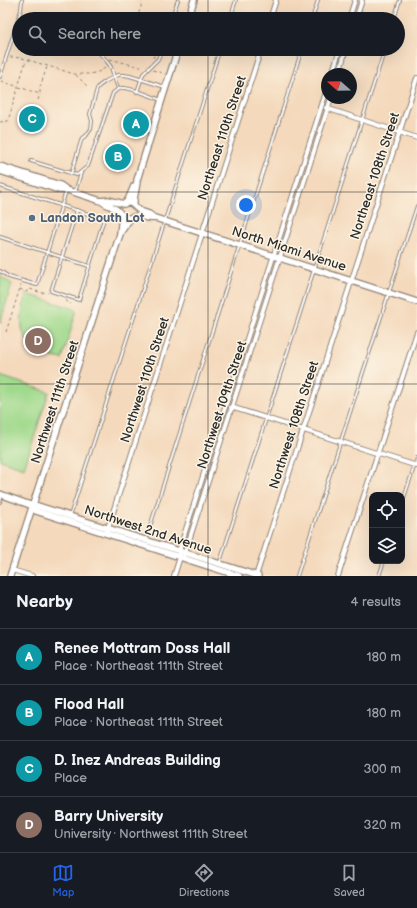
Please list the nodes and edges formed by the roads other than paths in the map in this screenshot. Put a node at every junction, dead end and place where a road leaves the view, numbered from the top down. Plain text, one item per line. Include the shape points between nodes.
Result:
1 (22, 0) edge
2 (178, 0) edge
3 (194, 0) edge
4 (236, 0) edge
5 (276, 0) edge
6 (318, 0) edge
7 (355, 0) edge
8 (362, 0) edge
9 (400, 0) edge
10 (21, 12) edge
11 (174, 12) edge
12 (190, 12) edge
13 (232, 12) edge
14 (272, 12) edge
15 (314, 12) edge
16 (351, 12) edge
17 (358, 12) edge
18 (396, 12) edge
19 (12, 41) edge
20 (103, 56) edge
21 (159, 56) edge
22 (176, 56) edge
23 (218, 56) edge
24 (259, 56) edge
25 (300, 56) edge
26 (338, 56) edge
27 (344, 56) edge
28 (383, 56) edge
29 (336, 61) junction
30 (342, 63) junction
31 (0, 64) edge
32 (4, 65) junction
33 (334, 68) edge
34 (340, 68) edge
35 (0, 77) edge
36 (114, 77) junction
37 (417, 78) edge
38 (141, 79) junction
39 (165, 87) junction
40 (118, 90) junction
41 (137, 92) junction
42 (161, 100) junction
43 (323, 104) edge
44 (329, 104) edge
45 (322, 107) junction
46 (328, 109) junction
47 (362, 120) junction
48 (400, 132) junction
49 (417, 138) edge
50 (305, 158) junction
51 (311, 160) junction
52 (31, 161) dead end
53 (1, 171) edge
54 (81, 172) junction
55 (71, 174) junction
56 (137, 180) junction
57 (0, 186) edge
58 (66, 190) junction
59 (75, 193) junction
60 (293, 196) junction
61 (299, 198) junction
62 (101, 201) junction
63 (125, 203) junction
64 (62, 205) junction
65 (417, 206) edge
66 (135, 207) junction
67 (77, 210) junction
68 (121, 214) junction
69 (132, 217) junction
70 (155, 218) junction
71 (165, 222) junction
72 (202, 233) junction
73 (120, 234) junction
74 (0, 237) edge
75 (240, 245) junction
76 (47, 252) junction
77 (274, 256) junction
78 (62, 257) junction
79 (280, 258) junction
80 (89, 266) junction
81 (314, 269) junction
82 (0, 272) edge
83 (351, 280) junction
84 (389, 293) junction
85 (417, 302) edge
86 (258, 305) junction
87 (264, 307) junction
88 (417, 332) edge
89 (242, 354) junction
90 (248, 356) junction
91 (226, 405) junction
92 (232, 407) junction
93 (266, 418) junction
94 (303, 430) junction
95 (341, 441) junction
96 (378, 454) junction
97 (210, 456) junction
98 (216, 457) junction
99 (417, 458) edge
100 (416, 466) edge
101 (1, 495) edge
102 (405, 496) edge
103 (196, 500) junction
104 (0, 502) edge
105 (201, 502) junction
106 (33, 506) junction
107 (69, 519) junction
108 (107, 531) junction
109 (145, 543) junction
110 (182, 552) junction
111 (180, 557) junction
112 (383, 564) edge
113 (218, 566) junction
114 (12, 570) junction
115 (10, 576) edge
116 (32, 576) edge
117 (174, 576) edge
118 (238, 576) edge
119 (257, 576) edge
120 (297, 576) edge
121 (338, 576) edge
122 (379, 576) edge

1 - 10 lane
2 - 11 lane
3 - 12 street
4 - 13 lane
5 - 14 street
6 - 15 lane
7 - 16 street
8 - 17 street
9 - 18 lane
19 - 32 lane
20 - 36 lane via 110,65
21 - 38 lane
22 - 39 street
23 - 71 lane
24 - 72 street, Northeast 110th Street
25 - 75 lane
26 - 29 street
27 - 30 street
28 - 47 lane
29 - 30 street
29 - 33 street
30 - 34 street
31 - 32 lane
32 - 35 lane
36 - 38 lane via 124,74
36 - 40 lane
36 - 55 lane via 97,89 90,114 91,129 82,138
37 - 48 street, Northeast 108th Street
38 - 39 lane
38 - 41 lane
39 - 42 street
40 - 41 lane via 122,88
40 - 54 lane via 113,93 88,166
41 - 42 lane
42 - 56 street
43 - 45 street, Northwest 109th Street
44 - 46 street, Northwest 109th Street
45 - 46 street
45 - 50 street, Northwest 109th Street
46 - 47 street
46 - 51 street, Northwest 109th Street
47 - 48 street
47 - 81 lane
48 - 49 street
48 - 83 street, Northeast 108th Street
50 - 51 street
50 - 60 street, Northwest 109th Street
51 - 61 street, Northwest 109th Street
52 - 55 lane
53 - 58 street via 60,185
54 - 55 lane via 77,176
54 - 59 lane
56 - 63 street
56 - 66 street
57 - 64 lane
58 - 59 street
58 - 64 lane
59 - 62 street
60 - 61 street
60 - 77 street, Northwest 109th Street
61 - 79 street, Northwest 109th Street
62 - 63 street
62 - 68 street
63 - 66 street
63 - 68 street via 120,209
64 - 67 lane
64 - 76 lane
65 - 84 lane
66 - 69 street
66 - 70 street, North Miami Avenue
67 - 78 lane
67 - 80 lane via 104,219
68 - 69 street via 127,218
68 - 73 street, Northwest 111th Street
69 - 70 street, North Miami Avenue
69 - 73 street, Northwest 111th Street
70 - 71 street, North Miami Avenue
71 - 72 street, North Miami Avenue
71 - 107 lane
72 - 75 street, North Miami Avenue
72 - 108 street, Northwest 110th Street
73 - 106 street, Northwest 111th Street
74 - 76 lane
75 - 77 street, North Miami Avenue
75 - 109 lane
76 - 78 lane
76 - 82 lane via 37,285
77 - 79 street, North Miami Avenue
77 - 86 street, Northwest 109th Street
78 - 80 lane
78 - 80 lane via 51,291 79,300
79 - 81 street, North Miami Avenue
79 - 87 street, Northwest 109th Street
81 - 83 street, North Miami Avenue
81 - 93 lane
83 - 84 street, North Miami Avenue
83 - 94 street, Northwest 108th Street
84 - 85 street, North Miami Avenue
84 - 95 lane
86 - 87 street
86 - 89 street, Northwest 109th Street
87 - 90 street, Northwest 109th Street
88 - 96 street
89 - 90 street
89 - 91 street, Northwest 109th Street
90 - 92 street, Northwest 109th Street
91 - 92 street
91 - 97 street, Northwest 109th Street
92 - 93 street
92 - 98 street, Northwest 109th Street
93 - 94 street
93 - 113 lane
94 - 95 street
94 - 119 street, Northwest 108th Street
95 - 96 street
95 - 120 lane
96 - 100 street
96 - 121 street
97 - 98 street
97 - 103 street, Northwest 109th Street
98 - 105 street, Northwest 109th Street
99 - 100 lane
100 - 102 lane
101 - 104 lane
101 - 106 street, Northwest 2nd Avenue
103 - 105 street
103 - 110 street, Northwest 109th Street
105 - 110 street, Northwest 109th Street
106 - 107 street, Northwest 2nd Avenue via 36,511
106 - 114 street, Northwest 111th Street
107 - 108 street, Northwest 2nd Avenue
108 - 109 street, Northwest 2nd Avenue
109 - 110 street, Northwest 2nd Avenue
109 - 111 street, Northwest 2nd Avenue
110 - 111 street
110 - 113 street, Northwest 2nd Avenue
111 - 113 street, Northwest 2nd Avenue
111 - 117 street
112 - 122 lane
113 - 118 street, Northwest 2nd Avenue
113 - 119 street, Northwest 2nd Avenue
114 - 115 street, Northwest 111th Street
114 - 116 street

